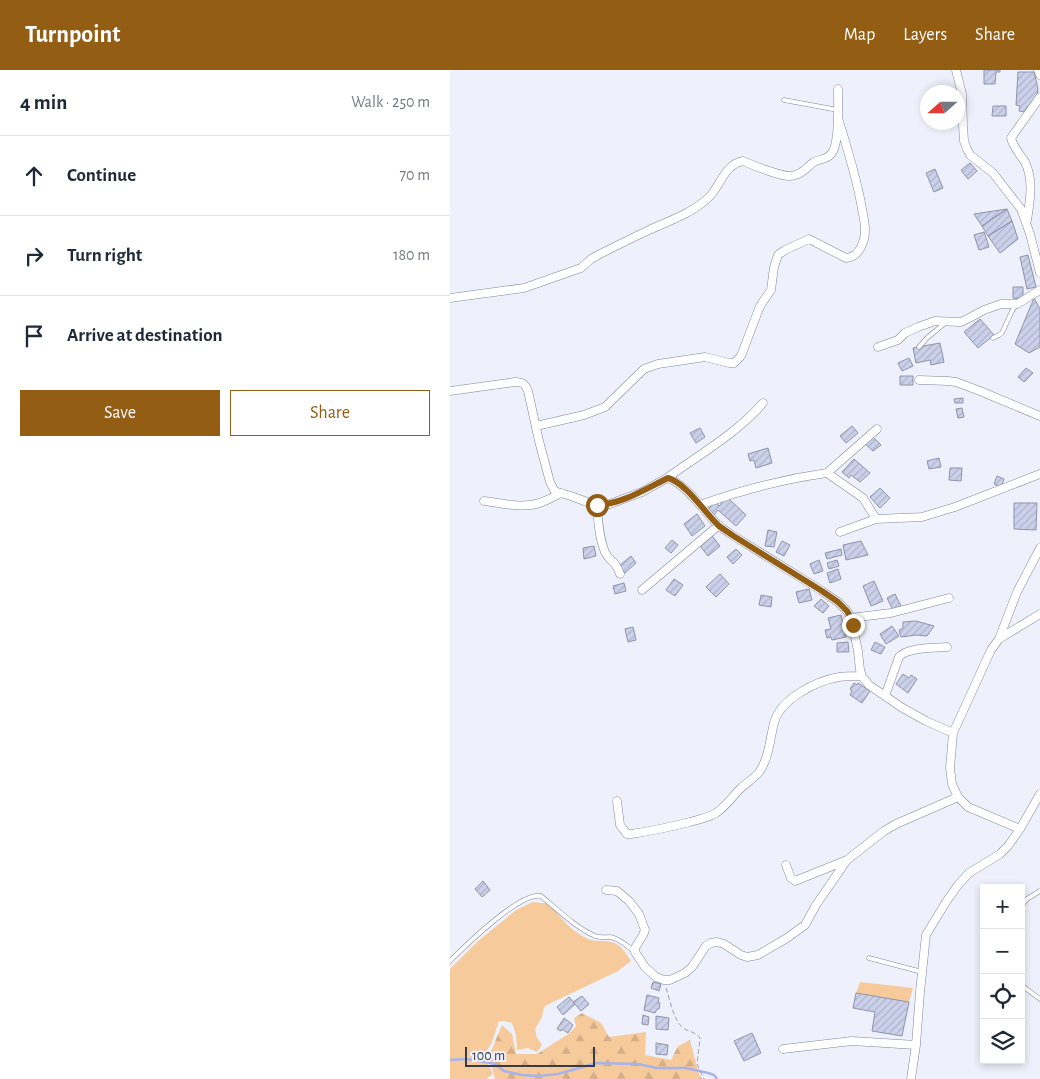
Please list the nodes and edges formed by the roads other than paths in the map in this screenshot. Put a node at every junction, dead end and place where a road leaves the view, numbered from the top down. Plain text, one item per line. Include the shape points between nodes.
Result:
1 (956, 70) edge
2 (1038, 70) edge
3 (1040, 75) edge
4 (838, 89) dead end
5 (1040, 97) edge
6 (784, 100) dead end
7 (838, 114) junction
8 (1026, 222) junction
9 (1040, 273) edge
10 (1040, 290) edge
11 (450, 298) edge
12 (1017, 304) junction
13 (947, 321) junction
14 (992, 338) dead end
15 (878, 347) dead end
16 (919, 347) dead end
17 (919, 380) dead end
18 (450, 392) edge
19 (763, 403) dead end
20 (1040, 416) edge
21 (536, 426) junction
22 (877, 429) dead end
23 (827, 473) junction
24 (1040, 474) edge
25 (668, 478) junction
26 (561, 493) junction
27 (484, 501) dead end
28 (597, 505) junction
29 (700, 505) junction
30 (876, 519) junction
31 (719, 525) junction
32 (840, 532) dead end
33 (1040, 548) edge
34 (620, 574) dead end
35 (642, 590) dead end
36 (949, 598) dead end
37 (1040, 614) edge
38 (851, 618) junction
39 (999, 639) junction
40 (947, 647) dead end
41 (862, 676) junction
42 (885, 696) junction
43 (953, 733) junction
44 (1040, 794) edge
45 (958, 797) junction
46 (617, 801) dead end
47 (1020, 829) junction
48 (846, 860) junction
49 (786, 865) dead end
50 (606, 890) dead end
51 (1040, 891) edge
52 (1025, 901) edge
53 (635, 952) junction
54 (869, 958) dead end
55 (450, 960) edge
56 (922, 972) junction
57 (1025, 988) edge
58 (1040, 999) edge
59 (916, 1045) junction
60 (783, 1049) dead end
61 (911, 1079) edge

1 - 8 street via 962,94 967,149 1010,194
2 - 3 street
4 - 7 street
5 - 8 street via 1011,138 1028,169 1031,182
6 - 7 lane
7 - 11 street via 834,150 798,174 782,175 743,161 737,162 726,171 714,191 685,214 600,254 581,268 524,288
7 - 21 street via 859,191 865,228 862,245 856,254 846,258 809,239 778,254 771,290 760,306 741,356 734,363 705,357 658,364 644,370 605,407
8 - 9 street
10 - 12 street
12 - 13 street via 1001,304 961,322
12 - 14 lane via 1002,333
13 - 15 street via 918,327 898,340
13 - 16 lane
17 - 20 street via 956,382
18 - 21 street via 521,382 526,385
19 - 25 street via 731,434
21 - 26 street via 550,482 554,490
22 - 23 street
23 - 29 street via 754,488
23 - 30 street via 863,498
24 - 30 street via 955,507 922,516
25 - 28 street via 616,502
25 - 29 street via 680,484
26 - 27 street via 536,504
26 - 28 street
28 - 34 street via 604,550
29 - 31 street
30 - 32 street
31 - 35 street
31 - 38 street via 838,602
33 - 39 street via 1017,592
36 - 38 street via 891,613
37 - 39 street
38 - 41 street
39 - 43 street
40 - 42 street via 903,652
41 - 42 street
41 - 46 street via 839,677 816,684 790,699 774,721 761,770 714,814 662,830 627,834 620,825
42 - 43 street
43 - 45 street via 950,768
44 - 47 street
45 - 47 street via 968,807
45 - 48 street via 896,824
47 - 56 street via 1000,854 969,873 946,902 926,935
48 - 49 street via 795,881
48 - 53 street via 804,925 758,955 747,958 724,944 711,943 685,973 664,980 645,967
50 - 53 street via 617,891 639,914 644,930
51 - 52 lane
53 - 55 lane via 613,937 597,937 589,933 537,894 504,912
54 - 56 lane
56 - 59 street
57 - 58 lane
59 - 60 street via 852,1041
59 - 61 street

